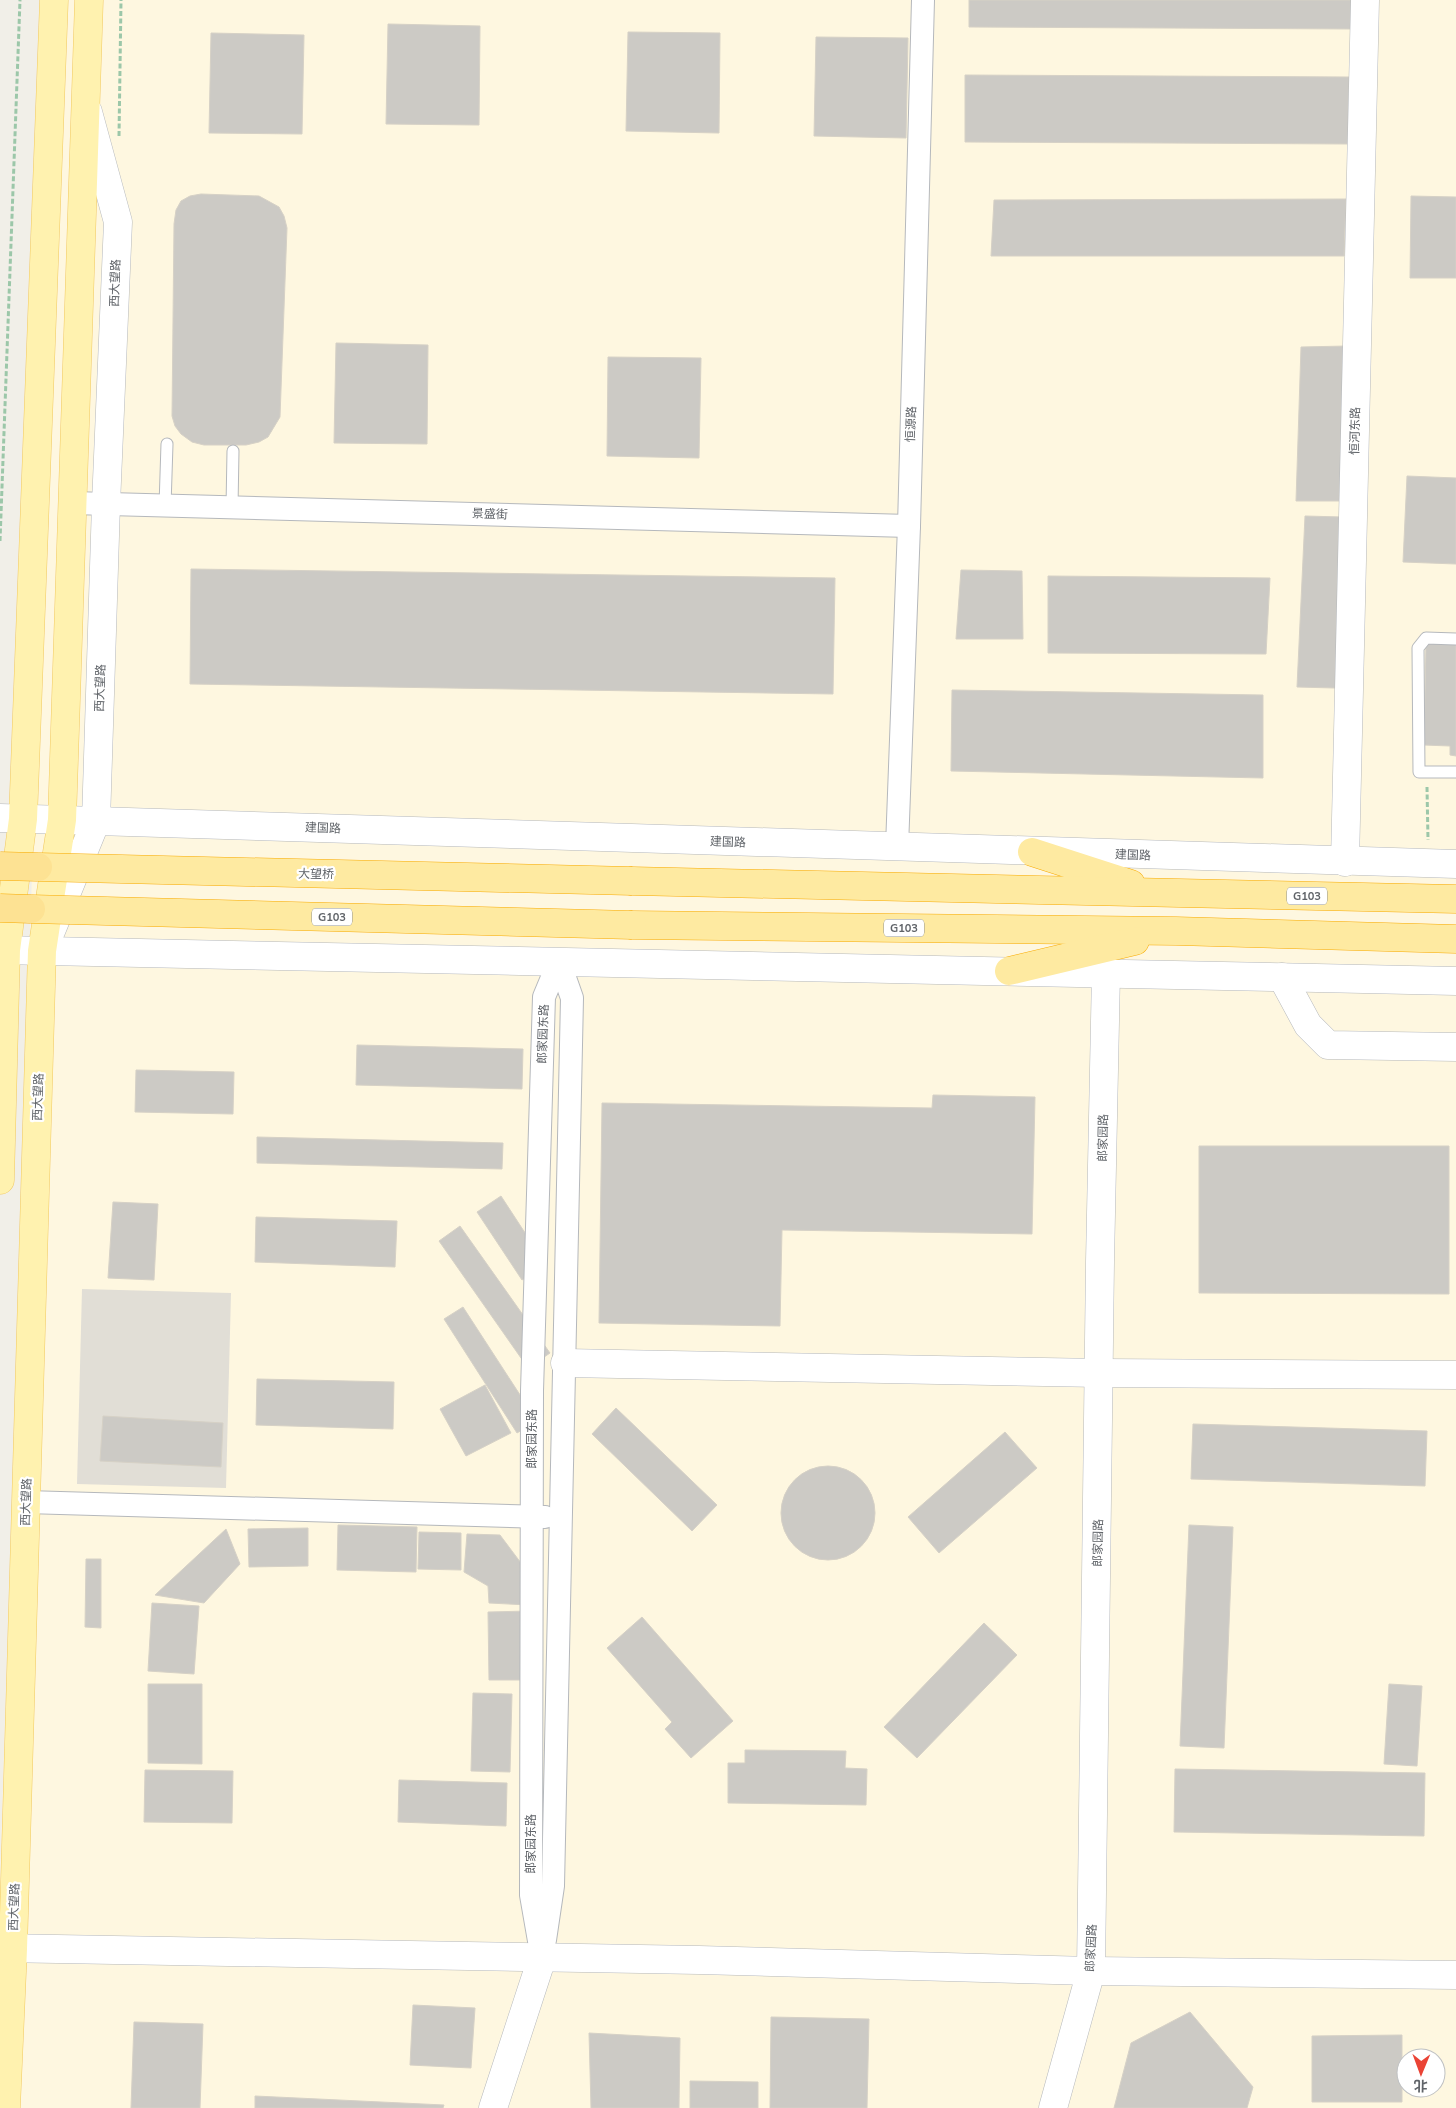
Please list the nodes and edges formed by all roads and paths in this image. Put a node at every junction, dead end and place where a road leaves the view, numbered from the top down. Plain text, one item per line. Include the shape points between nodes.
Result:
1 (20, 0) edge
2 (54, 0) edge
3 (88, 0) edge
4 (121, 0) edge
5 (923, 0) edge
6 (1365, 0) edge
7 (85, 101) junction
8 (119, 142) dead end
9 (167, 444) dead end
10 (233, 451) dead end
11 (72, 503) junction
12 (106, 504) junction
13 (164, 506) junction
14 (232, 507) junction
15 (909, 526) junction
16 (0, 541) edge
17 (1456, 639) edge
18 (1427, 772) junction
19 (1456, 772) edge
20 (11, 818) edge
21 (62, 820) junction
22 (96, 821) junction
23 (897, 847) junction
24 (1032, 852) junction
25 (1345, 862) junction
26 (1429, 863) junction
27 (1456, 864) edge
28 (0, 866) edge
29 (1159, 893) junction
30 (1456, 899) edge
31 (0, 908) edge
32 (1176, 931) junction
33 (1456, 939) edge
34 (3, 950) edge
35 (42, 951) junction
36 (559, 962) junction
37 (1009, 971) junction
38 (1106, 974) junction
39 (1282, 977) junction
40 (1456, 981) edge
41 (1456, 1047) edge
42 (0, 1180) edge
43 (565, 1363) junction
44 (1100, 1373) junction
45 (1456, 1376) edge
46 (26, 1502) junction
47 (532, 1516) junction
48 (561, 1518) junction
49 (9, 1751) edge
50 (6, 1949) edge
51 (542, 1958) junction
52 (1091, 1972) junction
53 (1456, 1975) edge
54 (6, 2108) edge
55 (493, 2108) edge
56 (1053, 2108) edge

1 - 16 path
2 - 20 main road
3 - 7 main road, 西大望路
4 - 8 path
5 - 15 street, 恒源路
6 - 25 street, 恒河东路
7 - 11 main road, 西大望路
7 - 12 street, 西大望路 via 118,222
9 - 13 lane
10 - 14 lane
11 - 12 street, 景盛街
11 - 21 main road, 西大望路
12 - 13 street, 景盛街
12 - 22 street, 西大望路
13 - 14 street, 景盛街
14 - 15 street, 景盛街
15 - 23 street, 恒源路
17 - 18 lane via 1426,638 1418,648 1419,772
18 - 19 lane
18 - 26 path
20 - 21 street, 建国路
20 - 34 main road
21 - 22 street, 建国路
21 - 35 main road, 西大望路
22 - 23 street, 建国路
22 - 35 street, 西大望路
23 - 24 street, 建国路
24 - 25 street, 建国路
24 - 29 highway
25 - 26 street, 建国路
26 - 27 street, 建国路
28 - 29 highway, 大望桥 / G103, bridge
29 - 30 highway, G103
31 - 32 highway, G103, bridge via 632,925
32 - 33 highway, G103
32 - 37 highway
34 - 35 street
34 - 42 main road
35 - 36 street
35 - 46 main road, 西大望路
36 - 37 street
36 - 43 street, 郎家园东路 via 572,998
36 - 47 street, 郎家园东路 via 544,997 532,1391
37 - 38 street
38 - 39 street
38 - 44 street, 郎家园路
39 - 40 street
39 - 41 street via 1308,1025 1328,1044
43 - 44 street
43 - 48 street, 郎家园东路
44 - 45 street
44 - 52 street, 郎家园路
46 - 47 street
46 - 49 main road, 西大望路
47 - 48 street
47 - 51 street, 郎家园东路 via 531,1895
48 - 51 street, 郎家园东路 via 553,1886
49 - 50 main road, 西大望路
50 - 51 street
50 - 54 main road, 西大望路
51 - 52 street
51 - 55 street, 郎家园东路
52 - 53 street
52 - 56 street, 郎家园路

